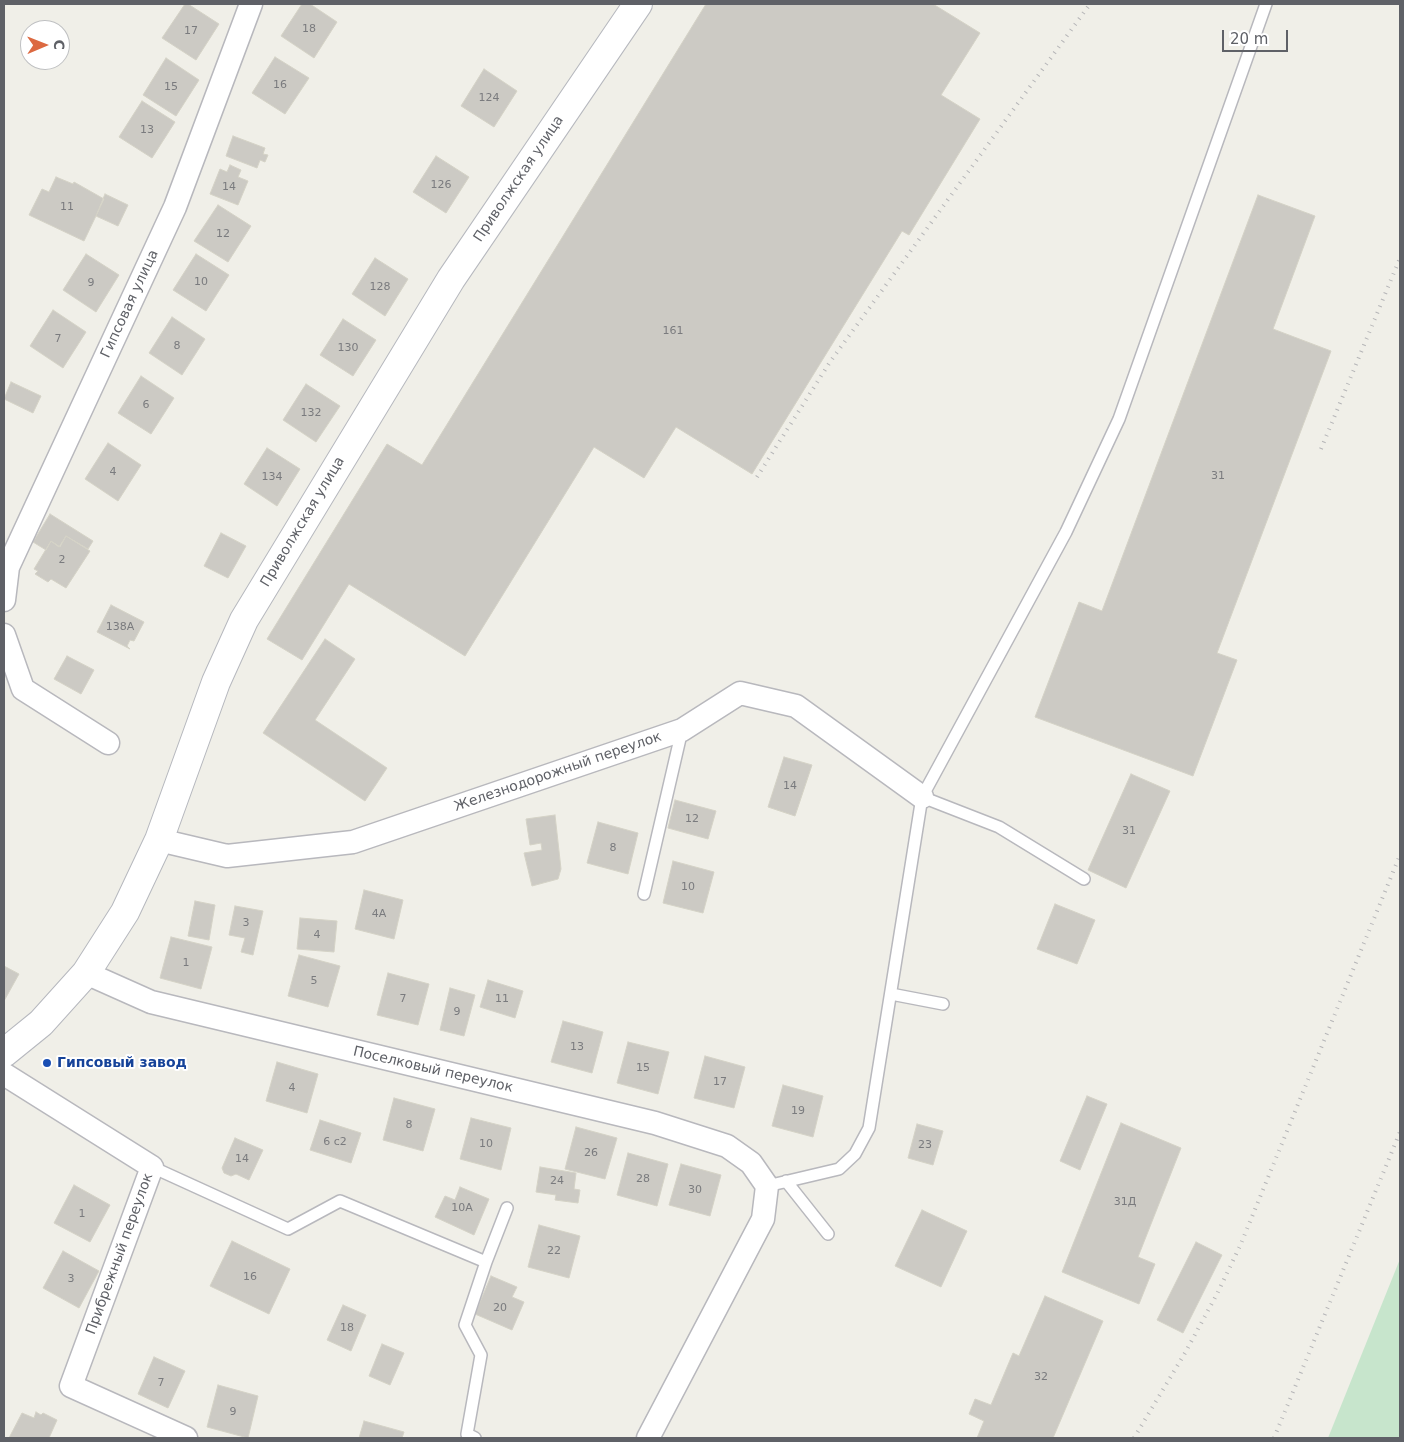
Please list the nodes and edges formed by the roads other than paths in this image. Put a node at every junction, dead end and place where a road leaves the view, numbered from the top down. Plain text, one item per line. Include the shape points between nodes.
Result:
1 (251, 4) edge
2 (638, 4) edge
3 (1266, 4) edge
4 (4, 600) edge
5 (4, 635) edge
6 (682, 730) junction
7 (108, 743) dead end
8 (922, 797) junction
9 (159, 840) junction
10 (1084, 879) dead end
11 (644, 894) dead end
12 (86, 973) junction
13 (891, 994) junction
14 (943, 1004) dead end
15 (4, 1053) edge
16 (4, 1074) edge
17 (152, 1167) junction
18 (776, 1183) junction
19 (507, 1208) dead end
20 (828, 1234) dead end
21 (486, 1262) junction
22 (181, 1437) edge
23 (475, 1438) edge
24 (648, 1438) edge

1 - 4 street, Гипсовая улица via 175,207 8,567
2 - 9 main road, Приволжская улица via 451,280 244,620 216,682
3 - 8 lane via 1119,419 1066,532
5 - 7 street via 23,689
6 - 8 street, Железнодорожный переулок via 740,693 796,706
6 - 9 street, Железнодорожный переулок via 353,842 228,856
6 - 11 lane
8 - 10 lane via 999,828
8 - 13 lane
9 - 12 main road, Приволжская улица via 125,912
12 - 15 main road, Приволжская улица via 41,1023
12 - 18 street, Поселковый переулок via 151,1002 655,1123 727,1146
13 - 14 lane
13 - 18 lane via 869,1128 855,1154 839,1169
16 - 17 street, Прибрежный переулок
17 - 21 lane via 288,1228 340,1201
17 - 22 street, Прибрежный переулок via 71,1386
18 - 20 lane
18 - 24 street via 763,1219
19 - 21 lane
21 - 23 lane via 465,1325 481,1354 467,1434

